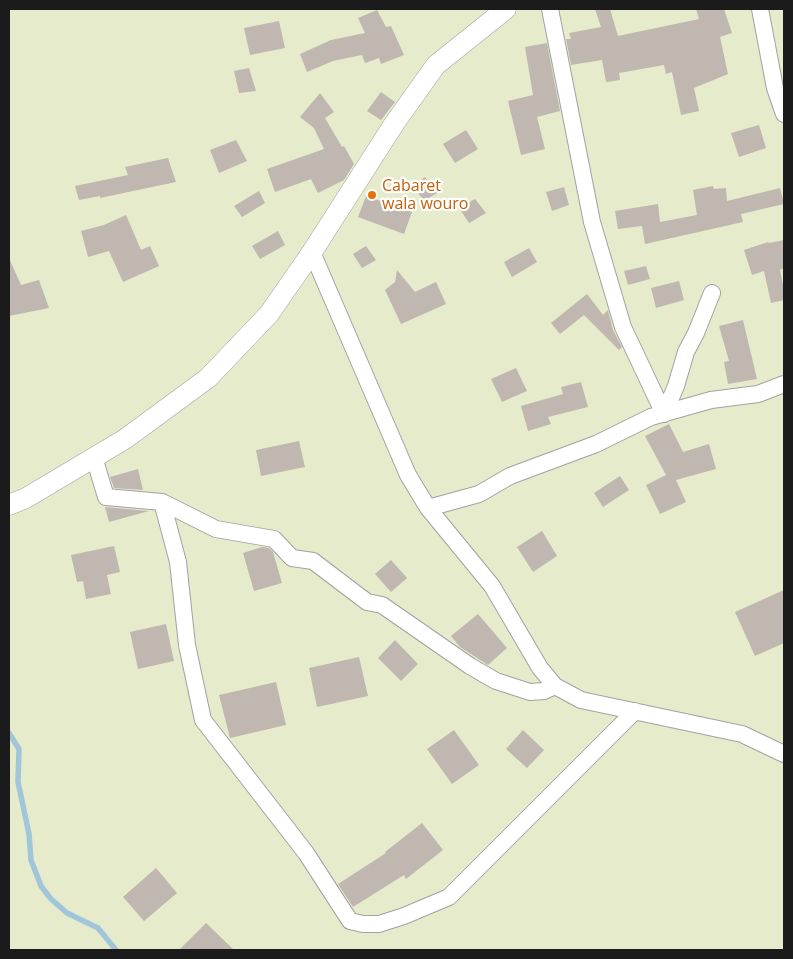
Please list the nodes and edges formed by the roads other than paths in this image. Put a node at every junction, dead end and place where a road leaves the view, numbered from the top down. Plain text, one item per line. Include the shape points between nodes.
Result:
1 (506, 9) edge
2 (550, 9) edge
3 (760, 9) edge
4 (784, 114) edge
5 (312, 252) junction
6 (712, 293) dead end
7 (784, 384) edge
8 (664, 414) junction
9 (94, 457) junction
10 (162, 502) junction
11 (9, 505) edge
12 (428, 508) junction
13 (555, 686) junction
14 (635, 711) junction
15 (784, 754) edge

1 - 5 street via 436,65
2 - 8 street via 592,222 623,327
3 - 4 street via 775,88
5 - 9 street via 268,314 208,378 125,439
5 - 12 street via 408,475
6 - 8 street
7 - 8 street via 758,394 711,400
8 - 12 street via 510,476 479,494
9 - 10 street via 106,497
9 - 11 street
10 - 13 street via 216,528 274,539 292,558 313,561 367,602 382,605 496,681 530,692
10 - 14 street via 178,562 187,645 203,720 306,853 350,921 379,924 449,897
12 - 13 street via 492,586 540,668
13 - 14 street via 581,700
14 - 15 street via 742,734

